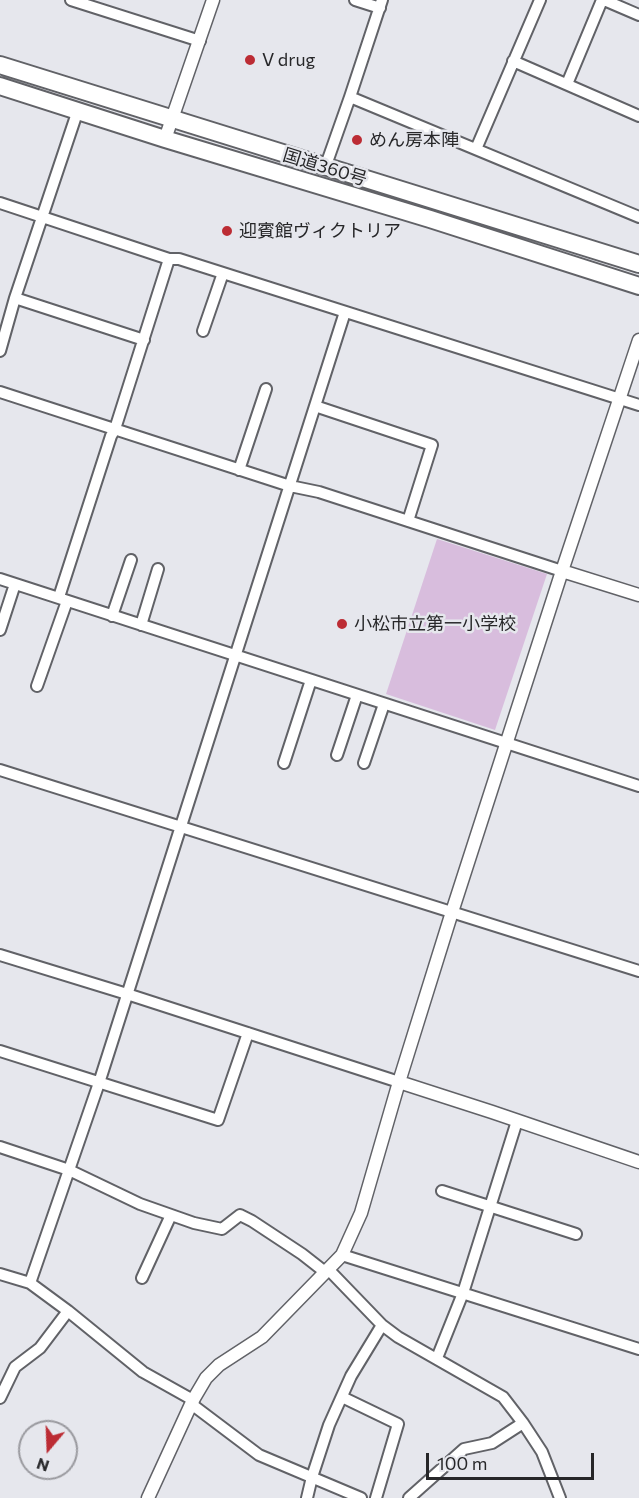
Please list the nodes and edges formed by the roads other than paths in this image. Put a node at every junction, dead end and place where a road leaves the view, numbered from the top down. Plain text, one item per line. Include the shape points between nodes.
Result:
1 (71, 0) edge
2 (213, 0) edge
3 (355, 0) edge
4 (540, 0) edge
5 (603, 0) edge
6 (83, 2) edge
7 (381, 4) edge
8 (639, 15) edge
9 (200, 41) junction
10 (513, 61) junction
11 (0, 65) edge
12 (567, 84) junction
13 (0, 86) edge
14 (351, 97) junction
15 (78, 110) junction
16 (639, 116) edge
17 (172, 118) junction
18 (165, 139) junction
19 (476, 149) junction
20 (326, 165) junction
21 (0, 203) edge
22 (42, 217) junction
23 (639, 217) edge
24 (170, 259) junction
25 (639, 264) edge
26 (223, 273) junction
27 (639, 286) edge
28 (15, 298) junction
29 (345, 312) junction
30 (203, 331) dead end
31 (144, 340) junction
32 (639, 340) edge
33 (0, 351) edge
34 (266, 389) dead end
35 (0, 392) edge
36 (619, 398) junction
37 (639, 405) edge
38 (315, 406) junction
39 (115, 429) junction
40 (239, 470) junction
41 (290, 486) junction
42 (408, 521) junction
43 (131, 560) dead end
44 (158, 569) dead end
45 (562, 571) junction
46 (0, 579) edge
47 (15, 584) junction
48 (639, 596) edge
49 (63, 599) junction
50 (112, 616) junction
51 (141, 625) junction
52 (0, 630) edge
53 (236, 656) junction
54 (311, 680) junction
55 (37, 686) dead end
56 (357, 695) junction
57 (384, 704) junction
58 (507, 744) junction
59 (338, 755) dead end
60 (284, 763) dead end
61 (364, 763) dead end
62 (0, 770) edge
63 (639, 786) edge
64 (180, 826) junction
65 (452, 912) junction
66 (0, 956) edge
67 (639, 971) edge
68 (127, 994) junction
69 (248, 1033) junction
70 (0, 1051) edge
71 (399, 1082) junction
72 (99, 1083) junction
73 (517, 1121) junction
74 (0, 1147) edge
75 (639, 1162) edge
76 (69, 1170) junction
77 (442, 1191) dead end
78 (490, 1207) junction
79 (171, 1215) junction
80 (576, 1234) dead end
81 (342, 1255) junction
82 (327, 1270) junction
83 (0, 1274) edge
84 (142, 1278) dead end
85 (30, 1283) junction
86 (463, 1293) junction
87 (68, 1311) junction
88 (382, 1325) junction
89 (639, 1349) edge
90 (437, 1358) junction
91 (342, 1397) junction
92 (0, 1398) edge
93 (193, 1400) junction
94 (523, 1423) junction
95 (312, 1477) junction
96 (148, 1498) edge
97 (308, 1498) edge
98 (360, 1498) edge
99 (376, 1498) edge
100 (409, 1498) edge
101 (561, 1498) edge

1 - 6 street
2 - 9 street
3 - 7 street
4 - 10 street
5 - 8 street
5 - 12 street
6 - 9 street
7 - 14 street
9 - 17 street
10 - 12 street
10 - 19 street
11 - 17 highway, 国道360号
12 - 16 street
13 - 15 highway, 国道360号
14 - 19 street
14 - 20 street
15 - 18 highway, 国道360号
15 - 22 street
17 - 18 street
17 - 20 highway, 国道360号
18 - 27 highway, 国道360号
19 - 23 street
20 - 25 highway, 国道360号
21 - 22 street
22 - 24 street
22 - 28 street
24 - 26 street
24 - 31 street
26 - 29 street
26 - 30 street
28 - 31 street
28 - 33 street
29 - 36 street
29 - 38 street
31 - 39 street
32 - 36 street
34 - 40 street
35 - 39 street
36 - 37 street
36 - 45 street
38 - 41 street
38 - 42 street via 432,445
39 - 40 street
39 - 49 street
40 - 41 street
41 - 42 street
41 - 53 street
42 - 45 street
43 - 50 street
44 - 51 street
45 - 48 street
45 - 58 street
46 - 47 street
47 - 49 street
47 - 52 street
49 - 50 street
49 - 55 street
50 - 51 street
51 - 53 street
53 - 54 street
53 - 64 street
54 - 56 street
54 - 60 street
56 - 57 street
56 - 59 street
57 - 58 street
57 - 61 street
58 - 63 street
58 - 65 street
62 - 64 street
64 - 65 street
64 - 68 street
65 - 67 street
65 - 71 street
66 - 68 street
68 - 69 street
68 - 72 street
69 - 71 street
69 - 72 street via 218,1120
70 - 72 street
71 - 73 street
71 - 81 street via 361,1214
72 - 76 street
73 - 75 street
73 - 78 street
74 - 76 street
76 - 79 street
76 - 85 street
77 - 78 street
78 - 80 street
78 - 86 street
79 - 82 street via 222,1229 240,1215
79 - 84 street
81 - 82 street
81 - 86 street
82 - 88 street
82 - 93 street via 262,1337 219,1365
83 - 85 street
85 - 87 street
86 - 89 street
86 - 90 street
87 - 92 street via 40,1348 15,1367
87 - 93 street via 143,1372
88 - 90 street
88 - 91 street
90 - 94 street via 503,1397
91 - 95 street
91 - 99 street via 398,1424
93 - 95 street via 194,1406 259,1455
93 - 96 street
94 - 100 street via 492,1443 464,1449
94 - 101 street via 542,1452
95 - 97 street
95 - 98 street

